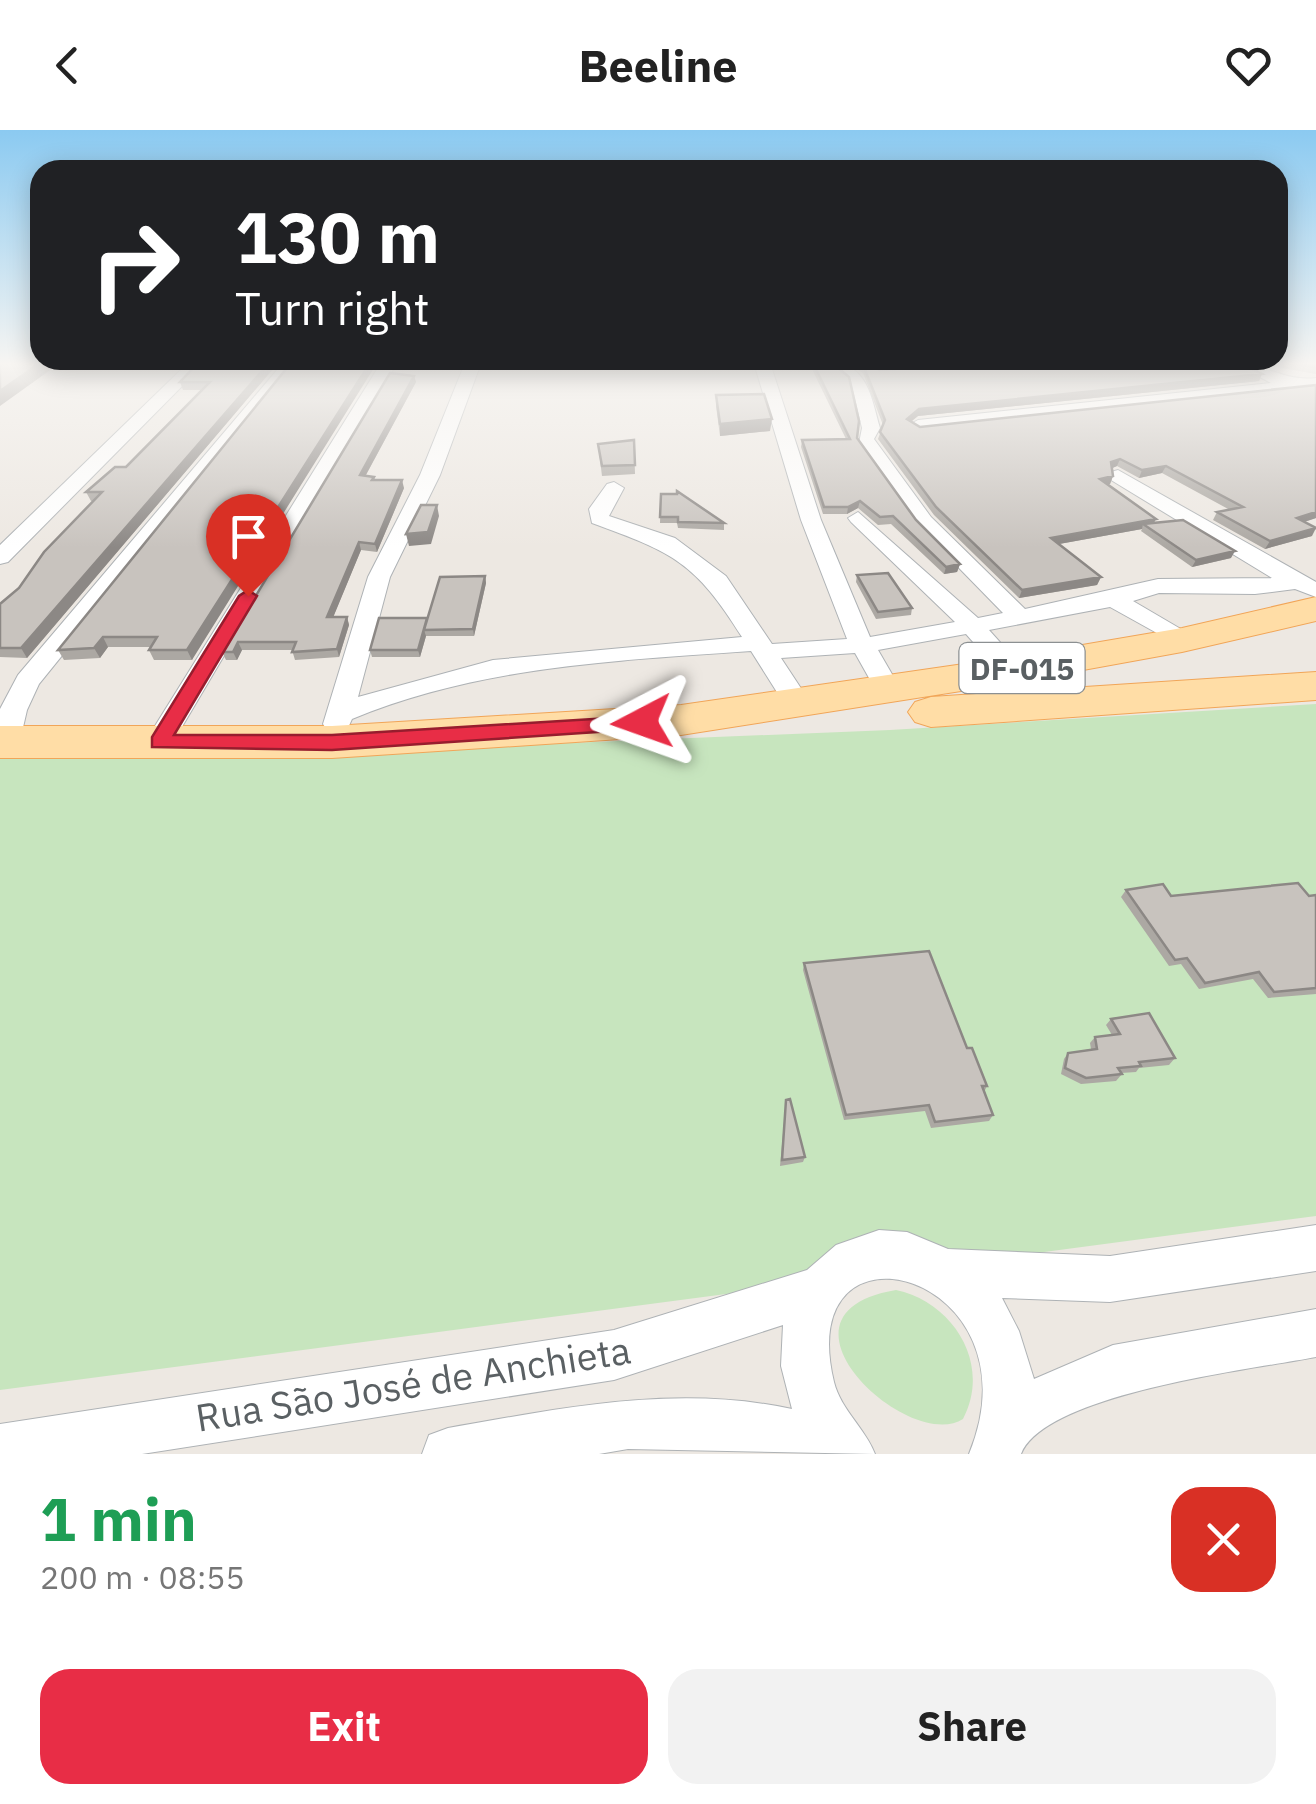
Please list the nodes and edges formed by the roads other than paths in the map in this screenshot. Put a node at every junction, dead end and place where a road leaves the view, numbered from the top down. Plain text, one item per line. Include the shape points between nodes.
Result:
1 (134, 425) edge
2 (240, 425) edge
3 (352, 425) edge
4 (450, 425) edge
5 (781, 425) edge
6 (870, 425) edge
7 (1118, 476) dead end
8 (614, 488) dead end
9 (858, 518) dead end
10 (0, 557) edge
11 (1309, 593) edge
12 (1114, 600) junction
13 (1022, 618) junction
14 (973, 626) junction
15 (1182, 640) junction
16 (865, 645) junction
17 (762, 648) junction
18 (1012, 670) junction
19 (1316, 686) edge
20 (887, 688) junction
21 (797, 702) junction
22 (727, 715) junction
23 (336, 728) junction
24 (4, 742) edge
25 (159, 742) junction
26 (1316, 1248) edge
27 (946, 1272) junction
28 (820, 1289) junction
29 (1316, 1332) edge
30 (1001, 1440) edge
31 (0, 1450) edge
32 (844, 1450) edge
33 (448, 1454) edge

1 - 10 street
2 - 24 street via 26,682
3 - 25 street
4 - 23 street via 379,577
5 - 16 street via 811,520
6 - 13 street via 865,438 924,521
7 - 11 street
8 - 17 street via 599,519 667,543 718,581
9 - 14 street
11 - 12 street via 1158,586
11 - 15 main road, DF-015
12 - 13 street
12 - 15 street
13 - 14 street
14 - 16 street
14 - 18 street
15 - 18 main road, DF-015
16 - 17 street
16 - 20 street
17 - 21 street
17 - 23 street via 490,666 430,678
18 - 20 main road, DF-015
19 - 22 main road, DF-015 via 786,721
20 - 21 main road, DF-015
21 - 22 main road, DF-015
22 - 23 main road, DF-015
23 - 25 main road, DF-015
24 - 25 main road, DF-015
26 - 27 street, Rua São José de Anchieta via 1110,1279
27 - 28 street, Rua São José de Anchieta via 890,1252 839,1268
27 - 30 street, Rua São José de Anchieta via 971,1294 998,1339 1010,1392
28 - 31 street, Rua São José de Anchieta via 614,1355
28 - 32 street via 804,1346 808,1380
29 - 30 street, Rua São José de Anchieta via 1114,1370 1042,1402
32 - 33 street via 757,1427 628,1423

